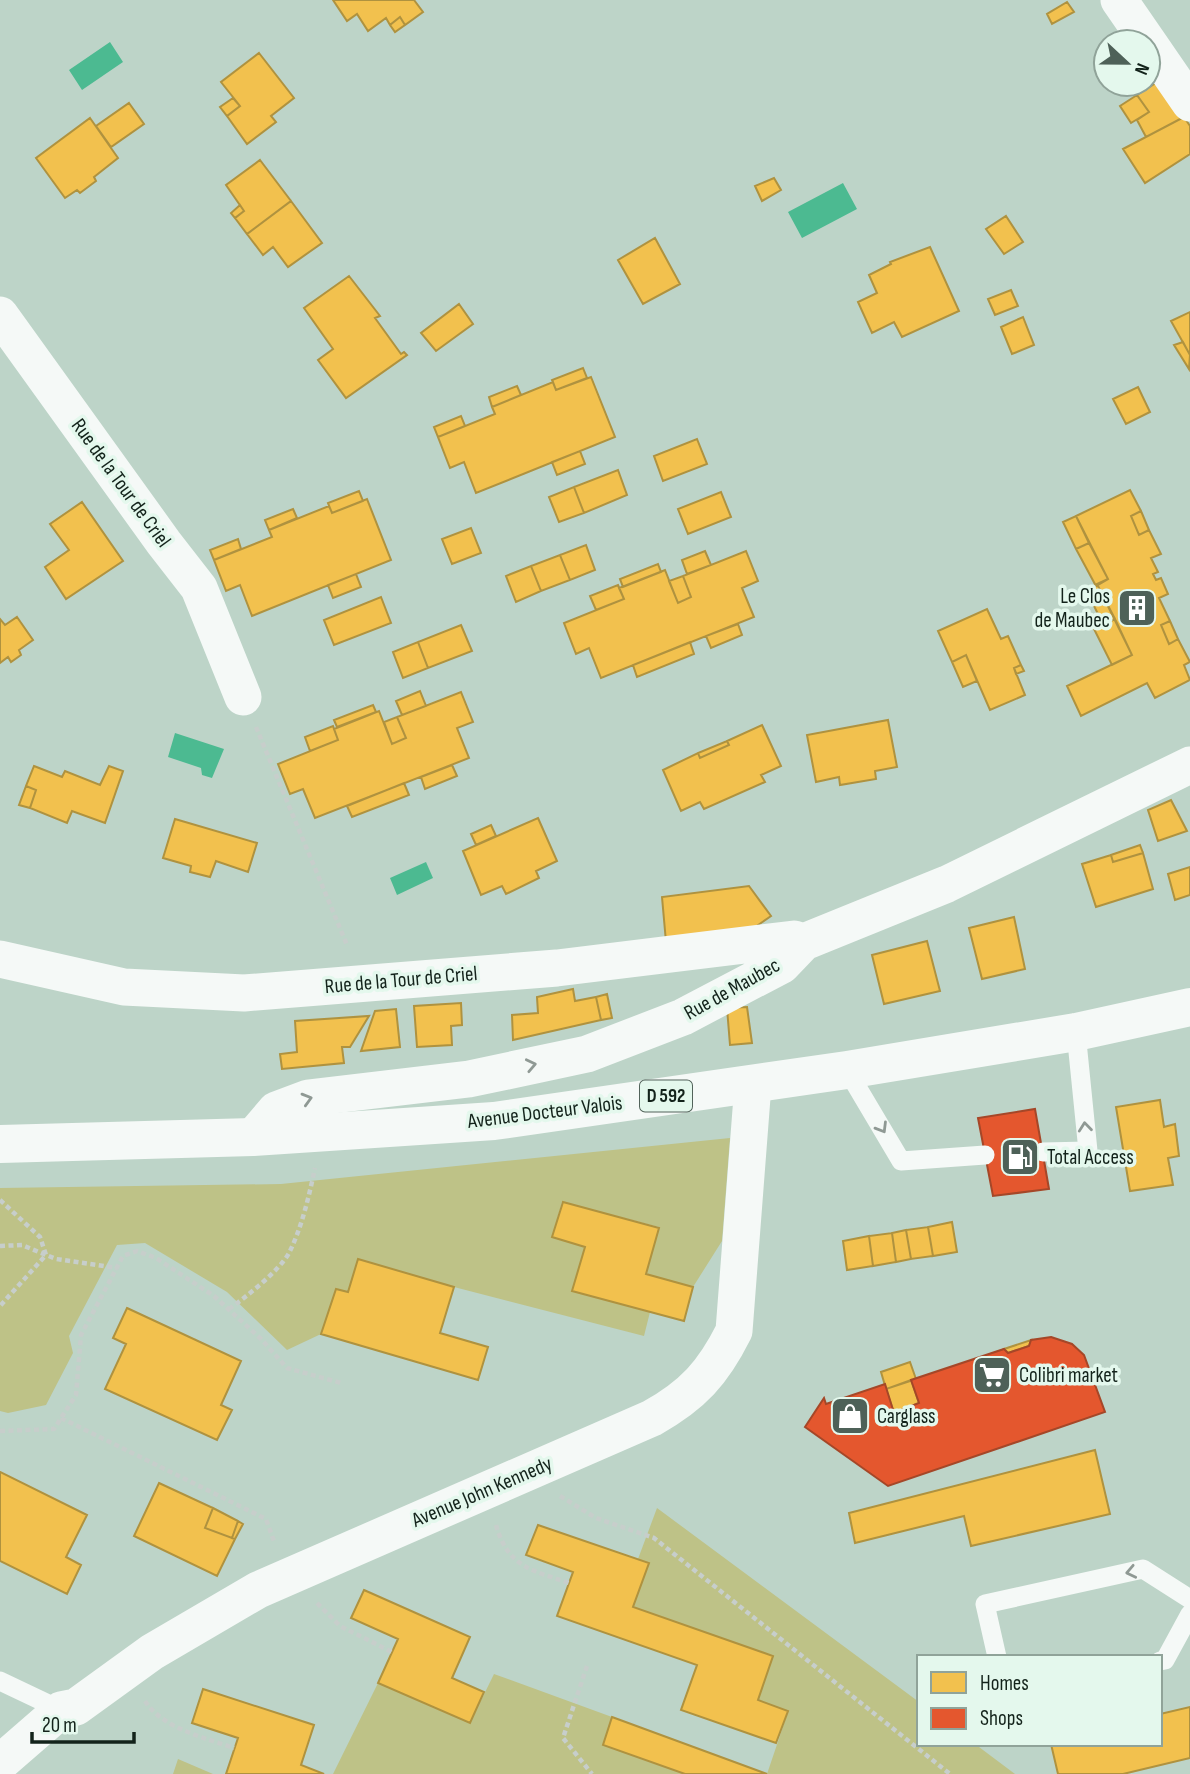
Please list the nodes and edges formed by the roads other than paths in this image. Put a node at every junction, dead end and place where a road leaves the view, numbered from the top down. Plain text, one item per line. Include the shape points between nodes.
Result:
1 (1119, 0) edge
2 (1138, 28) edge
3 (1162, 62) edge
4 (1190, 103) edge
5 (0, 314) edge
6 (243, 697) road end
7 (1190, 765) edge
8 (804, 942) junction
9 (0, 959) edge
10 (1190, 1007) edge
11 (1076, 1032) junction
12 (847, 1070) junction
13 (753, 1084) junction
14 (253, 1137) junction
15 (6, 1146) edge
16 (1043, 1152) dead end
17 (985, 1155) dead end
18 (1190, 1599) edge
19 (1190, 1614) edge
20 (997, 1655) edge
21 (1162, 1661) edge
22 (0, 1681) edge
23 (61, 1710) junction
24 (0, 1763) edge

1 - 2 street
3 - 4 street
5 - 6 street, Rue de la Tour de Criel via 199,588
7 - 8 street, Rue de Maubec via 947,884
8 - 9 street, Rue de la Tour de Criel via 794,939 557,968 244,993 124,987
14 -> 8 street, Rue de Maubec via 276,1110 308,1098 469,1079 587,1054 683,1017 782,965
10 - 11 main road, Avenue Docteur Valois / D 592
11 - 12 main road, Avenue Docteur Valois / D 592
16 -> 11 lane via 1088,1151
12 - 13 main road, Avenue Docteur Valois / D 592
12 -> 17 lane via 901,1161
13 - 14 main road, Avenue Docteur Valois / D 592 via 494,1121
13 - 23 street, Avenue John Kennedy via 734,1331 717,1365 684,1400 652,1419 292,1575 214,1614 76,1707
14 - 15 main road, Avenue Docteur Valois / D 592
18 -> 20 lane via 1143,1569 985,1604
19 - 21 lane
22 - 23 lane
23 - 24 street, Avenue John Kennedy

